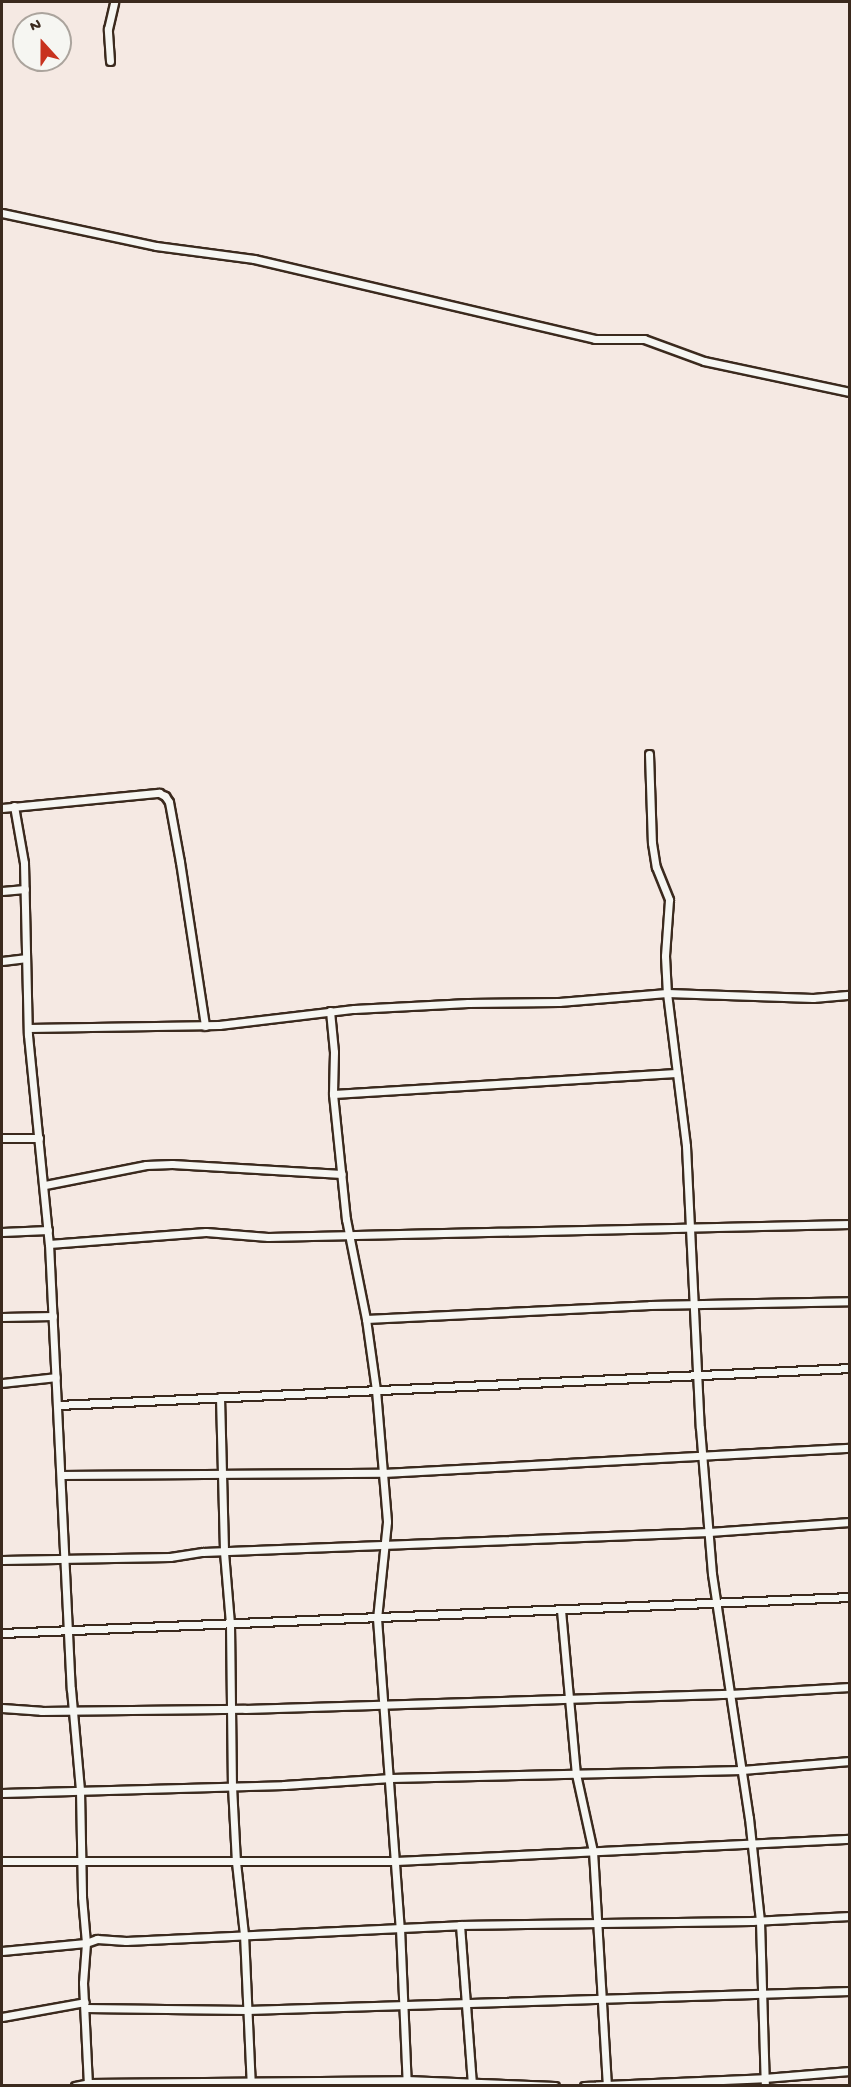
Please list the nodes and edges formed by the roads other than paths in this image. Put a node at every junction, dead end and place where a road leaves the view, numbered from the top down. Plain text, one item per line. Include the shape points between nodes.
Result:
1 (114, 2) edge
2 (110, 61) dead end
3 (2, 213) edge
4 (849, 392) edge
5 (649, 754) dead end
6 (14, 806) junction
7 (2, 808) edge
8 (25, 889) junction
9 (2, 891) edge
10 (25, 958) junction
11 (2, 961) edge
12 (667, 993) junction
13 (849, 995) edge
14 (330, 1011) junction
15 (205, 1026) junction
16 (28, 1028) junction
17 (676, 1073) junction
18 (333, 1094) junction
19 (2, 1138) edge
20 (39, 1138) junction
21 (342, 1174) junction
22 (45, 1185) junction
23 (849, 1224) edge
24 (691, 1226) junction
25 (48, 1230) junction
26 (2, 1232) edge
27 (349, 1233) junction
28 (50, 1244) junction
29 (849, 1301) edge
30 (694, 1304) junction
31 (53, 1316) junction
32 (2, 1317) edge
33 (366, 1319) junction
34 (849, 1368) edge
35 (698, 1375) junction
36 (56, 1377) junction
37 (2, 1383) edge
38 (376, 1390) junction
39 (220, 1398) junction
40 (58, 1405) junction
41 (849, 1448) edge
42 (702, 1458) junction
43 (383, 1473) junction
44 (61, 1475) junction
45 (223, 1475) junction
46 (849, 1521) edge
47 (709, 1532) junction
48 (385, 1545) junction
49 (224, 1552) junction
50 (2, 1560) edge
51 (64, 1560) junction
52 (849, 1598) edge
53 (716, 1603) junction
54 (561, 1610) junction
55 (377, 1618) junction
56 (230, 1624) junction
57 (68, 1631) junction
58 (2, 1633) edge
59 (849, 1687) edge
60 (730, 1694) junction
61 (569, 1698) junction
62 (385, 1703) junction
63 (2, 1708) edge
64 (230, 1709) junction
65 (74, 1711) junction
66 (849, 1761) edge
67 (741, 1770) junction
68 (576, 1774) junction
69 (391, 1778) junction
70 (232, 1786) junction
71 (81, 1790) junction
72 (2, 1793) edge
73 (849, 1839) edge
74 (751, 1843) junction
75 (593, 1851) junction
76 (2, 1861) edge
77 (396, 1861) junction
78 (236, 1862) junction
79 (81, 1863) junction
80 (849, 1916) edge
81 (596, 1921) junction
82 (760, 1921) junction
83 (460, 1925) junction
84 (400, 1928) junction
85 (244, 1934) junction
86 (86, 1943) junction
87 (2, 1951) edge
88 (849, 1991) edge
89 (762, 1996) junction
90 (601, 2001) junction
91 (466, 2004) junction
92 (85, 2005) junction
93 (404, 2006) junction
94 (247, 2010) junction
95 (2, 2017) edge
96 (849, 2071) edge
97 (764, 2082) edge
98 (407, 2083) edge
99 (88, 2084) edge
100 (251, 2084) edge
101 (75, 2085) edge
102 (472, 2085) edge
103 (555, 2085) edge
104 (584, 2085) edge
105 (607, 2085) edge

1 - 2 street via 108,29
3 - 4 street via 156,246 254,259 596,339 644,339 704,361
5 - 12 street via 652,843 656,867 669,900
6 - 7 street
6 - 8 street
6 - 15 street via 159,793 165,796 180,862
8 - 9 street
8 - 10 street
10 - 11 street
10 - 16 street
12 - 13 street via 813,998
12 - 14 street via 559,1002
12 - 17 street
14 - 15 street
14 - 18 street
15 - 16 street
16 - 20 street
17 - 18 street
17 - 24 street
18 - 21 street
19 - 20 street
20 - 22 street
21 - 22 street via 164,1164
21 - 27 street
22 - 25 street
23 - 24 street
24 - 27 street
24 - 30 street
25 - 26 street
25 - 28 street
27 - 28 street via 268,1237 206,1232
27 - 33 street
28 - 31 street
29 - 30 street
30 - 33 street
30 - 35 street
31 - 32 street
31 - 36 street
33 - 38 street
34 - 35 street
35 - 38 street
35 - 42 street
36 - 37 street
36 - 40 street
38 - 39 street
38 - 43 street
39 - 40 street
39 - 45 street
40 - 44 street
41 - 42 street
42 - 43 street
42 - 47 street
43 - 45 street
43 - 48 street
44 - 45 street
44 - 51 street
45 - 49 street
46 - 47 street
47 - 48 street
47 - 53 street
48 - 49 street
48 - 55 street
49 - 51 street
49 - 56 street
50 - 51 street
51 - 57 street
52 - 53 street
53 - 54 street
53 - 60 street
54 - 55 street
54 - 61 street
55 - 56 street
55 - 62 street
56 - 57 street
56 - 64 street
57 - 58 street
57 - 65 street
59 - 60 street
60 - 61 street
60 - 67 street
61 - 62 street
61 - 68 street
62 - 64 street
62 - 69 street
63 - 65 street
64 - 65 street
64 - 70 street
65 - 71 street
66 - 67 street
67 - 68 street
67 - 74 street
68 - 69 street
68 - 75 street
69 - 70 street
69 - 77 street
70 - 71 street
70 - 78 street
71 - 72 street
71 - 79 street
73 - 74 street
74 - 75 street
74 - 82 street
75 - 77 street
75 - 81 street
76 - 79 street
77 - 78 street
77 - 84 street
78 - 79 street
78 - 85 street
79 - 86 street
80 - 82 street
81 - 82 street
81 - 83 street
81 - 90 street
82 - 89 street
83 - 84 street
83 - 91 street
84 - 85 street
84 - 93 street
85 - 86 street via 97,1939
85 - 94 street
86 - 87 street
86 - 92 street
88 - 89 street
89 - 90 street
89 - 97 street
90 - 91 street
90 - 105 street
91 - 93 street
91 - 102 street
92 - 94 street
92 - 95 street
92 - 99 street
93 - 94 street
93 - 98 street
94 - 100 street
96 - 97 street
97 - 105 street
98 - 100 street
98 - 102 street
99 - 100 street
99 - 101 street
102 - 103 street
104 - 105 street

